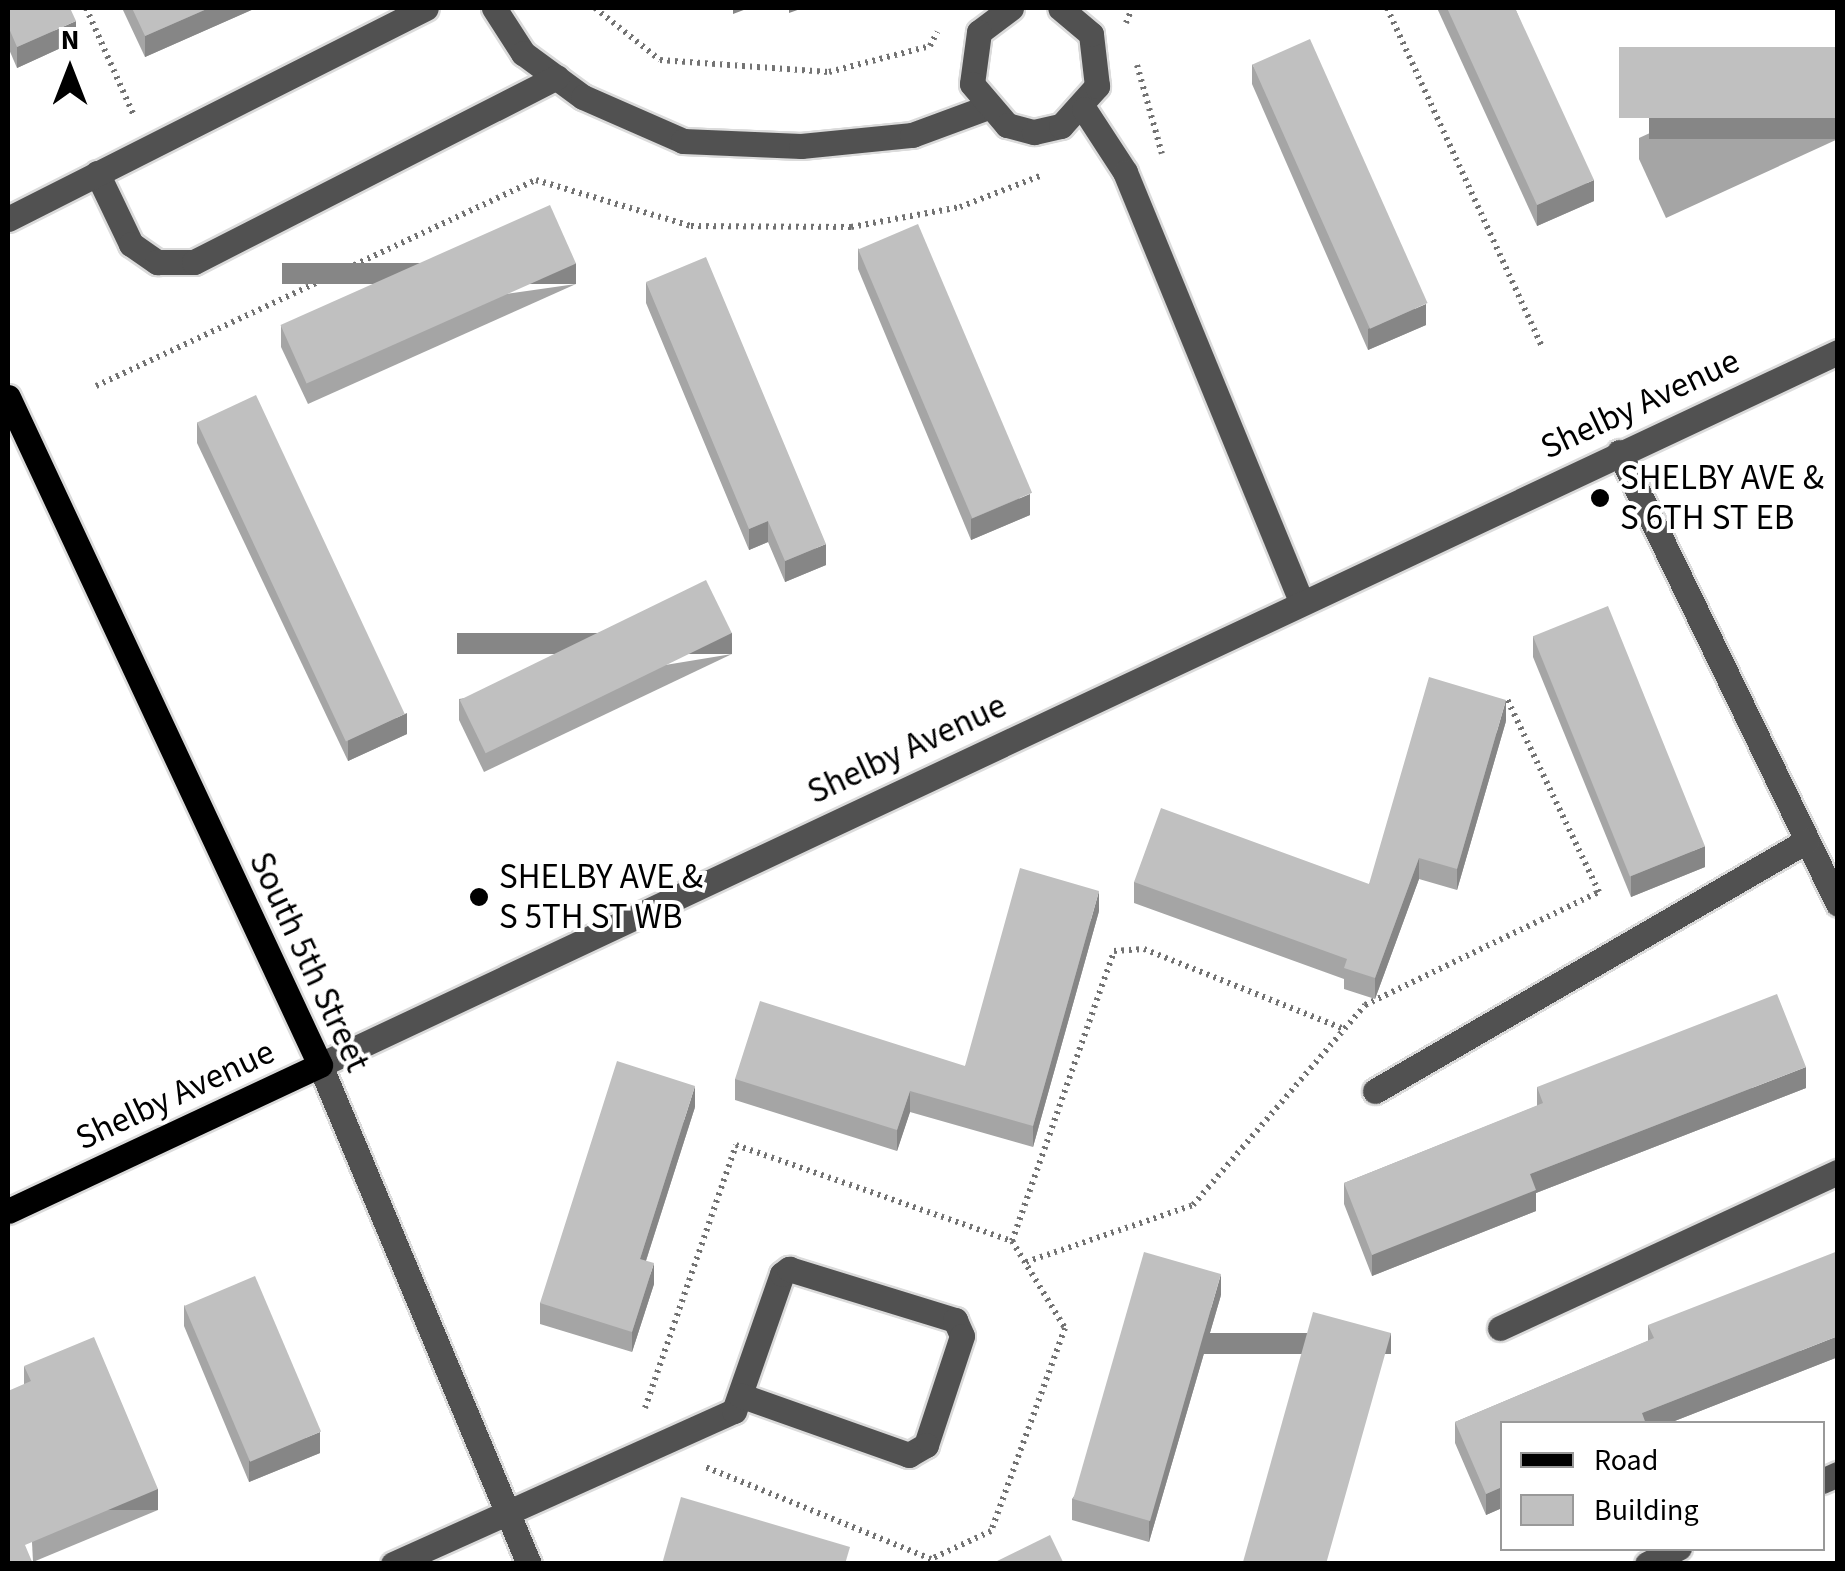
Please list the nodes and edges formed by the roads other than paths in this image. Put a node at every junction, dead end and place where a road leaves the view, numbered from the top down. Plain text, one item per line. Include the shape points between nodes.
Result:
1 (426, 8) edge
2 (494, 8) edge
3 (1011, 8) edge
4 (1060, 8) edge
5 (556, 77) junction
6 (984, 108) junction
7 (1084, 110) junction
8 (96, 173) junction
9 (8, 218) edge
10 (1838, 352) edge
11 (8, 397) edge
12 (1619, 452) junction
13 (1301, 602) junction
14 (1807, 841) junction
15 (1838, 904) edge
16 (320, 1065) junction
17 (1375, 1091) dead end
18 (1838, 1172) edge
19 (8, 1211) edge
20 (1500, 1328) dead end
21 (740, 1396) junction
22 (507, 1511) junction
23 (1672, 1551) edge
24 (394, 1564) edge
25 (529, 1564) edge
26 (1646, 1564) edge

1 - 8 street
2 - 5 street via 523,53
3 - 6 street via 979,32 970,58
4 - 7 street via 1091,34 1100,60
5 - 6 street via 684,141 801,146 912,135
5 - 8 street via 194,262 157,262 131,244
6 - 7 street via 1034,132
7 - 13 street via 1126,172
8 - 9 street
10 - 12 street, Shelby Avenue
11 - 16 main road, South 5th Street
12 - 13 street, Shelby Avenue
12 - 14 street
13 - 16 street, Shelby Avenue
14 - 15 street
14 - 17 street
16 - 19 main road, Shelby Avenue
16 - 22 street, South 5th Street
18 - 20 street
21 - 21 street via 789,1269 955,1320 962,1336 926,1445 909,1455
21 - 22 street via 734,1411
22 - 24 street
22 - 25 street, South 5th Street
23 - 26 street

